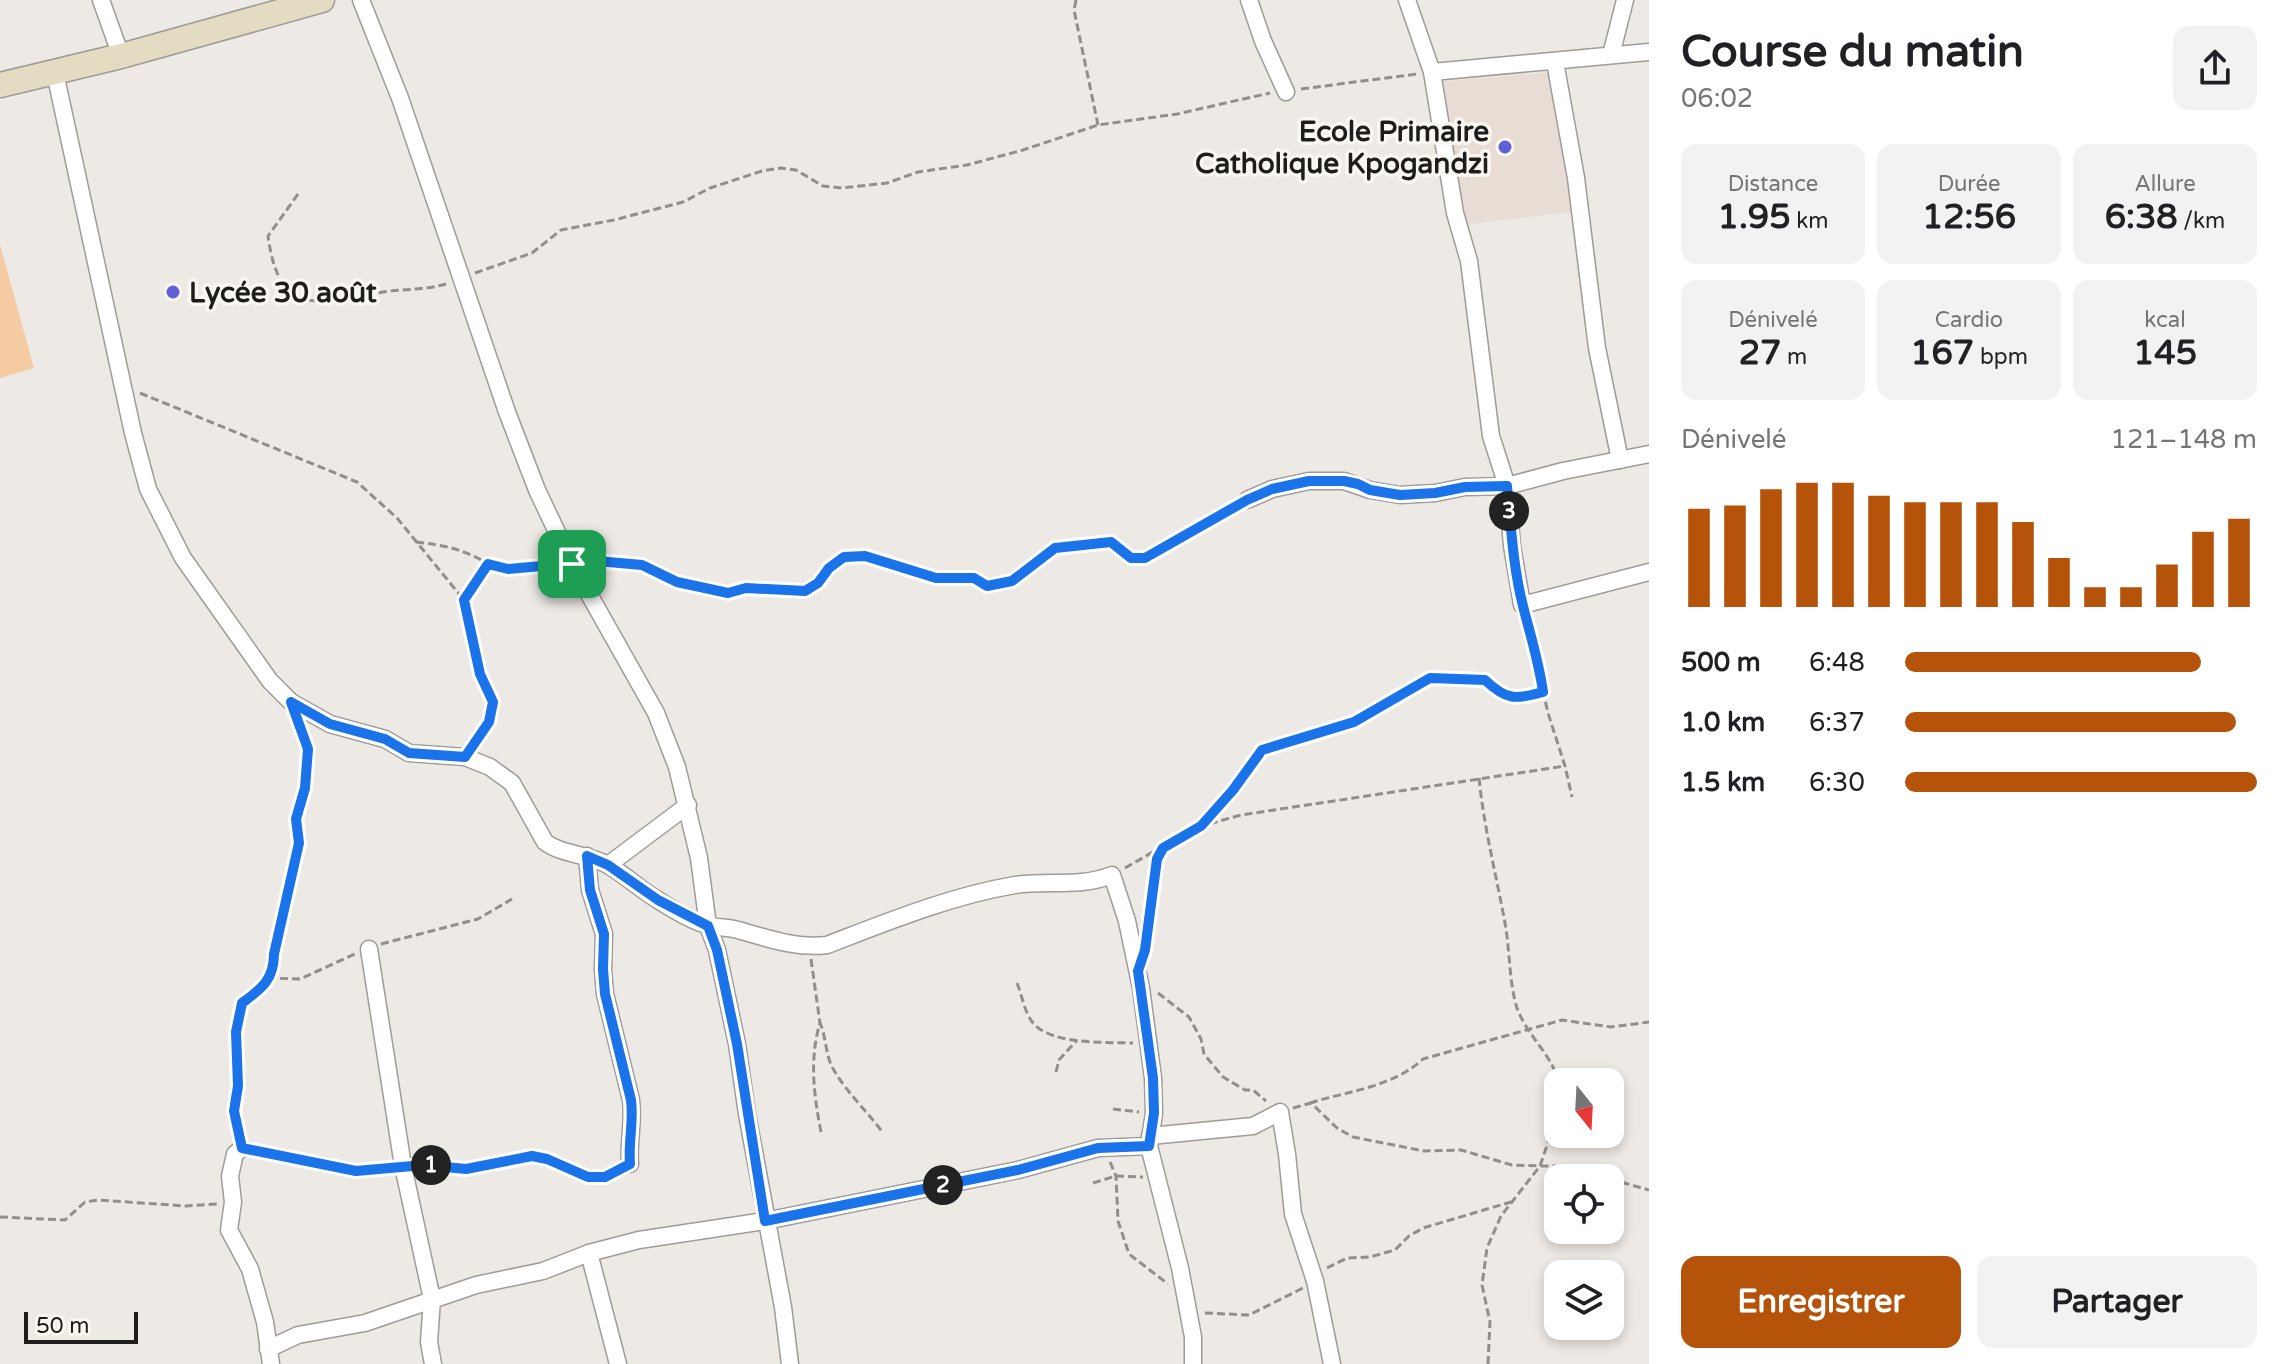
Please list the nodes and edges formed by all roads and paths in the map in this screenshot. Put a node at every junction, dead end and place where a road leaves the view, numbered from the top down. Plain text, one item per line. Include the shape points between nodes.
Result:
1 (101, 0) edge
2 (322, 0) edge
3 (361, 0) edge
4 (1076, 0) edge
5 (1249, 0) edge
6 (1407, 0) edge
7 (1625, 0) edge
8 (1649, 52) edge
9 (1611, 55) junction
10 (121, 56) junction
11 (1555, 62) junction
12 (1432, 72) junction
13 (55, 73) junction
14 (0, 85) edge
15 (1286, 92) junction
16 (1098, 125) junction
17 (298, 194) dead end
18 (462, 280) junction
19 (122, 386) junction
20 (1649, 454) edge
21 (1620, 460) junction
22 (1507, 486) junction
23 (1247, 500) joint
24 (415, 542) junction
25 (488, 564) junction
26 (572, 564) junction
27 (1649, 572) edge
28 (464, 600) junction
29 (1522, 605) junction
30 (1543, 692) junction
31 (291, 702) junction
32 (465, 757) junction
33 (1565, 766) junction
34 (1479, 778) junction
35 (1572, 797) dead end
36 (688, 805) junction
37 (1201, 826) junction
38 (1163, 848) junction
39 (587, 856) junction
40 (608, 865) junction
41 (1112, 875) junction
42 (512, 899) dead end
43 (708, 926) junction
44 (1146, 938) dead end
45 (808, 948) junction
46 (369, 949) junction
47 (267, 978) junction
48 (1017, 983) dead end
49 (1141, 988) junction
50 (1649, 1022) edge
51 (820, 1023) junction
52 (1526, 1029) junction
53 (1077, 1040) junction
54 (1149, 1043) junction
55 (1553, 1068) edge
56 (1056, 1072) dead end
57 (1113, 1109) dead end
58 (1280, 1112) junction
59 (1154, 1113) junction
60 (821, 1132) dead end
61 (883, 1133) dead end
62 (1150, 1141) junction
63 (242, 1148) junction
64 (1104, 1148) junction
65 (1546, 1148) edge
66 (630, 1164) joint
67 (403, 1166) junction
68 (1540, 1166) junction
69 (1544, 1166) edge
70 (1116, 1176) junction
71 (1093, 1183) dead end
72 (1624, 1183) edge
73 (1160, 1185) junction
74 (1649, 1190) edge
75 (233, 1202) junction
76 (1511, 1202) junction
77 (0, 1217) edge
78 (765, 1221) junction
79 (589, 1253) junction
80 (1315, 1281) junction
81 (1171, 1286) dead end
82 (432, 1299) junction
83 (1187, 1311) junction
84 (270, 1357) edge
85 (433, 1364) edge
86 (618, 1364) edge
87 (790, 1364) edge
88 (1193, 1364) edge
89 (1332, 1364) edge
90 (1488, 1364) edge

1 - 10 street
2 - 10 street
3 - 18 street
4 - 16 path
5 - 15 street
6 - 12 street
7 - 9 street
8 - 9 street
9 - 11 street
10 - 13 street
11 - 12 street
11 - 21 street via 1597,348
12 - 15 path
12 - 22 street via 1455,213 1469,261 1491,436
13 - 14 street
13 - 19 street
15 - 16 path
16 - 18 path via 1023,150 887,183 842,188 823,186 796,170 762,171 683,202 561,230 532,253
17 - 18 path via 268,236 283,287 292,294 314,302 342,301
18 - 26 street via 537,490
19 - 24 path via 357,482
19 - 31 street via 148,489 183,558 270,681
20 - 21 street
21 - 22 street
22 - 23 street via 1400,495 1344,481 1309,481
22 - 29 street
23 - 26 path via 1145,558 1131,558 1111,542 1055,548 1012,581 987,586 974,578 936,578 865,556 844,557 805,591 746,588 728,593 677,582 642,565
24 - 25 path via 470,552
24 - 28 path
25 - 26 path via 508,569
25 - 28 path
26 - 36 street via 656,713
27 - 29 street
28 - 32 path via 480,674 493,702 489,722
29 - 30 path
30 - 33 path
30 - 37 path via 1521,699 1500,694 1485,680 1430,678 1354,722 1262,750
31 - 32 street via 330,724 385,739 409,753
31 - 47 path via 308,749 305,788 296,819 299,843 274,967
32 - 39 street via 512,783 551,847
33 - 34 path
33 - 35 path
34 - 37 path via 1241,815
34 - 52 path via 1514,996
36 - 40 street
36 - 43 street
37 - 38 path
38 - 41 path
38 - 44 path
39 - 40 street
39 - 66 street via 590,890 604,934 605,994 634,1118
40 - 43 street
41 - 45 street via 1094,882 1016,885
41 - 49 street
42 - 46 path via 478,919
43 - 45 street
43 - 78 street via 737,1044
45 - 51 path
46 - 47 path via 300,979
46 - 67 street
47 - 63 path via 265,986 242,1003 236,1032 234,1111
48 - 53 path via 1032,1023 1044,1032
49 - 54 street
49 - 58 path via 1156,991 1189,1017 1204,1054 1223,1077 1253,1090
50 - 52 path via 1611,1027 1562,1020
51 - 60 path via 813,1064
51 - 61 path via 835,1074
52 - 55 path
52 - 58 path via 1423,1059 1390,1081
53 - 54 path
53 - 56 path via 1059,1060
54 - 59 street
57 - 59 path
58 - 62 street via 1253,1126
58 - 68 path via 1311,1103 1353,1137
58 - 80 street via 1293,1214
59 - 62 street
62 - 64 street
62 - 73 street
63 - 67 path via 356,1171
63 - 75 street via 235,1154 230,1176
64 - 70 path
64 - 78 street
65 - 68 path
66 - 67 path via 605,1177 588,1177 532,1156 466,1169
67 - 82 street
68 - 69 path
68 - 76 path
70 - 71 path
70 - 73 path via 1149,1177
70 - 81 path via 1118,1221 1129,1254
72 - 74 path
73 - 83 street
75 - 77 path via 186,1206 98,1200 85,1202 65,1220
75 - 84 street via 229,1230 250,1269
76 - 80 path via 1423,1228 1395,1250 1347,1258
76 - 90 path via 1485,1261
78 - 79 street
78 - 87 street
79 - 82 street via 543,1271
79 - 86 street
80 - 83 path via 1249,1315
80 - 89 street
82 - 84 street via 365,1323 298,1335
82 - 85 street
83 - 88 street

